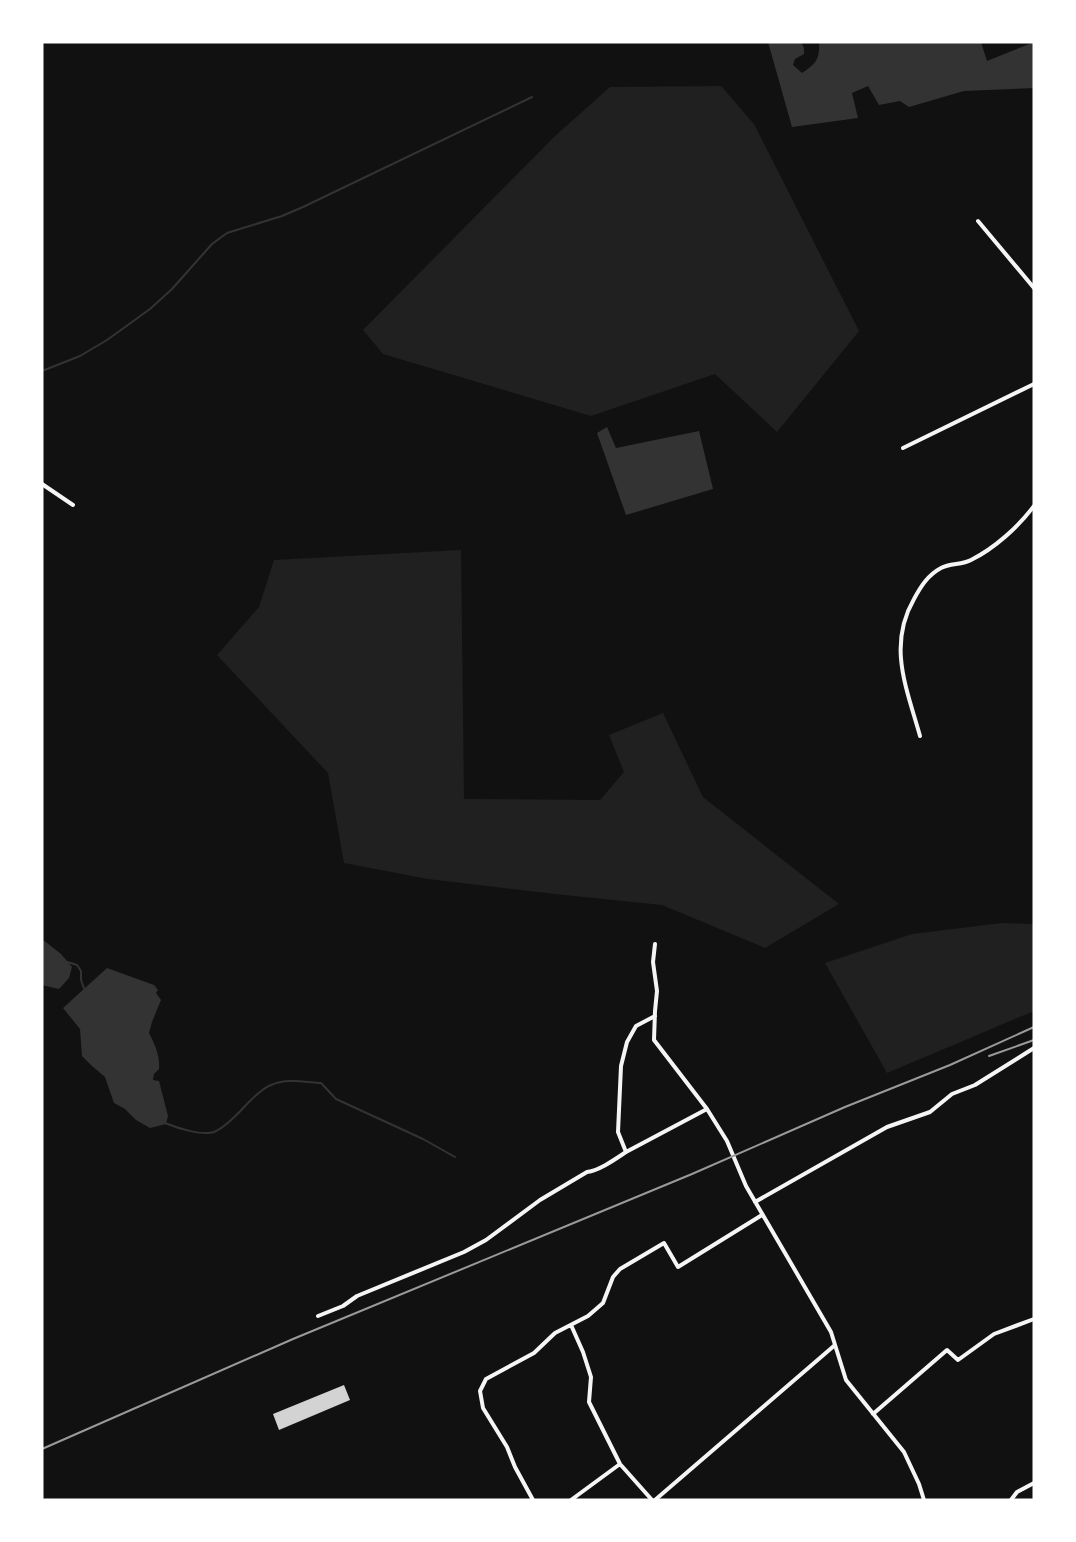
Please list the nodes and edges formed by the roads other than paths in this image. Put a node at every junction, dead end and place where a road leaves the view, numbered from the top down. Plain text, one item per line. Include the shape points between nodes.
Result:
1 (978, 221) dead end
2 (1034, 288) edge
3 (1034, 384) edge
4 (903, 448) dead end
5 (42, 484) edge
6 (73, 505) dead end
7 (1034, 506) edge
8 (920, 736) dead end
9 (655, 944) dead end
10 (655, 1016) junction
11 (1034, 1048) edge
12 (707, 1109) junction
13 (626, 1152) junction
14 (755, 1202) junction
15 (762, 1215) junction
16 (318, 1316) dead end
17 (1034, 1318) edge
18 (570, 1325) junction
19 (835, 1345) junction
20 (873, 1414) junction
21 (620, 1464) junction
22 (1034, 1483) edge
23 (533, 1500) edge
24 (571, 1500) edge
25 (654, 1500) edge
26 (924, 1500) edge
27 (1011, 1500) edge

1 - 2 street
3 - 4 street
5 - 6 street
7 - 8 street via 990,548 970,561 944,566 932,574 909,608 901,632 900,654
9 - 10 street
10 - 12 street via 654,1040
10 - 13 street via 636,1026 621,1066 618,1132
11 - 14 street via 975,1085 952,1094 930,1112 886,1127
12 - 13 street
12 - 14 street via 727,1141
13 - 16 street via 540,1200 464,1252
14 - 15 street
15 - 18 street via 678,1267 664,1243 620,1269 603,1303
15 - 19 street
17 - 20 street via 994,1334 958,1360 947,1350
18 - 21 street via 591,1377 589,1402
18 - 23 street via 534,1353 486,1379 480,1391 483,1408
19 - 20 street via 846,1380
19 - 25 street
20 - 26 street via 904,1452
21 - 24 street
21 - 25 street
22 - 27 street

